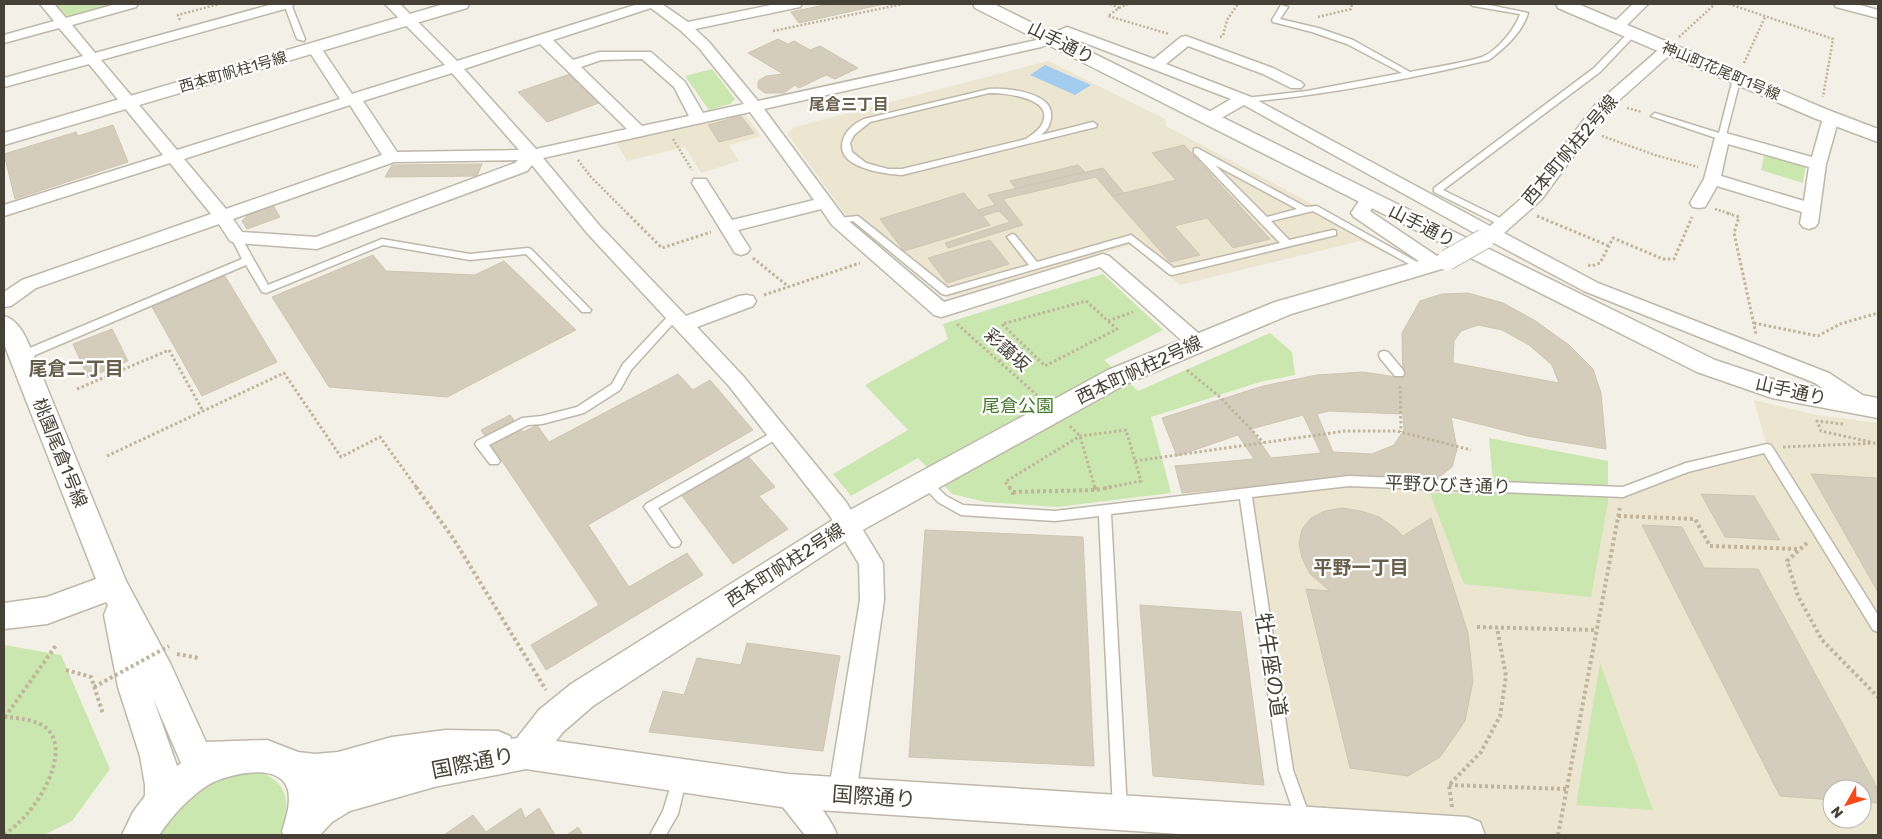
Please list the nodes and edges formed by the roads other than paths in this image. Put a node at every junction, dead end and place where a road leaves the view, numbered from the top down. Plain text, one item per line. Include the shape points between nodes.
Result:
1 (47, 4) edge
2 (131, 4) edge
3 (287, 4) edge
4 (461, 4) edge
5 (652, 4) edge
6 (795, 4) edge
7 (981, 4) edge
8 (1473, 4) edge
9 (1564, 4) edge
10 (1641, 4) edge
11 (1840, 4) edge
12 (1284, 7) dead end
13 (247, 9) edge
14 (405, 9) edge
15 (1878, 14) edge
16 (62, 23) junction
17 (685, 27) junction
18 (1625, 30) junction
19 (4, 38) edge
20 (1052, 38) junction
21 (543, 39) junction
22 (308, 44) junction
23 (1668, 49) junction
24 (91, 58) junction
25 (571, 66) junction
26 (1155, 66) junction
27 (455, 67) junction
28 (1740, 72) junction
29 (1407, 73) junction
30 (4, 83) edge
31 (1296, 85) dead end
32 (124, 98) junction
33 (352, 100) junction
34 (1246, 100) junction
35 (754, 106) junction
36 (1826, 112) junction
37 (1655, 116) road end
38 (1210, 118) junction
39 (699, 119) junction
40 (1093, 125) dead end
41 (4, 126) edge
42 (639, 132) junction
43 (1878, 135) edge
44 (1722, 137) junction
45 (4, 139) edge
46 (1029, 141) junction
47 (532, 155) junction
48 (174, 156) junction
49 (392, 157) junction
50 (1818, 164) junction
51 (1713, 175) junction
52 (700, 184) road end
53 (1369, 200) junction
54 (1699, 203) road end
55 (825, 204) junction
56 (1305, 210) junction
57 (4, 211) edge
58 (223, 217) junction
59 (1265, 220) junction
60 (838, 221) junction
61 (727, 227) junction
62 (1333, 233) dead end
63 (1494, 233) junction
64 (236, 237) junction
65 (1012, 237) dead end
66 (1287, 244) junction
67 (741, 249) road end
68 (248, 260) junction
69 (1435, 264) junction
70 (1035, 266) junction
71 (4, 301) edge
72 (746, 301) road end
73 (586, 310) dead end
74 (679, 320) junction
75 (4, 324) edge
76 (1197, 343) junction
77 (1384, 355) dead end
78 (22, 356) junction
79 (1399, 373) road end
80 (1870, 407) edge
81 (778, 432) junction
82 (494, 461) dead end
83 (925, 482) junction
84 (1245, 493) junction
85 (1105, 510) junction
86 (849, 524) junction
87 (676, 542) dead end
88 (113, 584) junction
89 (4, 616) edge
90 (1878, 626) edge
91 (526, 753) junction
92 (228, 759) junction
93 (292, 768) junction
94 (681, 776) junction
95 (788, 791) junction
96 (842, 795) junction
97 (162, 801) junction
98 (1120, 812) junction
99 (1306, 831) edge
100 (300, 833) edge
101 (140, 835) edge
102 (658, 835) edge
103 (822, 835) edge
104 (1462, 835) edge

1 - 16 street
2 - 16 street
3 - 13 street
3 - 22 lane
4 - 14 street, 西本町帆柱1号線
5 - 17 street
5 - 21 street
6 - 17 street
7 - 20 street, 山手通り
8 - 29 lane via 1524,13 1523,21 1497,52 1486,58
9 - 18 street, 神山町花尾町1号線
10 - 18 street
11 - 15 street
12 - 29 lane via 1276,20 1350,42
13 - 24 street
14 - 22 street, 西本町帆柱1号線
14 - 27 street
16 - 19 street
16 - 24 street
17 - 35 street
18 - 23 street, 神山町花尾町1号線
18 - 63 lane via 1597,70 1437,190
20 - 26 street via 1067,31
20 - 35 street
20 - 38 street, 山手通り
21 - 25 street
21 - 27 street
22 - 32 street, 西本町帆柱1号線
22 - 33 street
23 - 28 street, 神山町花尾町1号線
23 - 63 street, 西本町帆柱2号線 via 1600,108 1546,183
24 - 30 street
24 - 32 street
25 - 39 street via 599,56 646,55 680,85
25 - 42 street
26 - 31 street via 1186,40
26 - 34 street
27 - 33 street
27 - 47 street
28 - 36 street, 神山町花尾町1号線
28 - 44 lane
29 - 34 lane via 1276,98
32 - 41 street, 西本町帆柱1号線
32 - 45 street, 西本町帆柱1号線
32 - 48 street
33 - 48 street
33 - 49 street
34 - 38 street
34 - 63 street via 1402,188
35 - 39 street
35 - 55 street
36 - 43 street, 神山町花尾町1号線
36 - 50 street
37 - 44 lane
38 - 53 street, 山手通り
39 - 42 street
40 - 46 lane
42 - 47 street
44 - 50 street
44 - 51 street
46 - 46 lane via 902,172 870,168 849,155 846,146 853,129 872,119 1003,89 1039,101 1044,108 1046,125
47 - 49 street
47 - 64 street via 521,167 317,243
47 - 74 street via 592,229
48 - 57 street
48 - 58 street
49 - 58 street
50 - 51 street via 1809,216
51 - 54 street
52 - 61 street
53 - 69 street via 1360,213
53 - 80 street, 山手通り via 1706,366 1772,389
55 - 60 street
55 - 61 street
56 - 59 lane
56 - 59 lane via 1197,151
56 - 69 lane via 1314,208
58 - 64 street
58 - 71 street via 29,284
59 - 66 lane
60 - 70 lane via 855,218 946,292
60 - 76 street via 942,310 1104,260
61 - 67 street
62 - 66 lane
63 - 69 street, 西本町帆柱2号線, bridge
63 - 80 street via 1591,287 1822,378
64 - 68 lane
65 - 70 lane
66 - 70 lane via 1172,272 1131,238
68 - 73 lane via 266,290 382,242 470,257 528,251
68 - 78 lane
69 - 76 street, 西本町帆柱2号線 via 1283,308
72 - 74 street
74 - 81 street
74 - 82 lane via 627,367 616,387 580,410 526,421 482,444
75 - 78 street, 桃園尾倉1号線
76 - 83 street, 西本町帆柱2号線 via 1117,378
77 - 79 lane
78 - 88 street, 桃園尾倉1号線
81 - 86 street
81 - 87 lane via 650,507
83 - 85 lane, 平野ひびき通り via 942,499 961,510 1055,516
83 - 86 street, 西本町帆柱2号線
84 - 85 lane, 平野ひびき通り
84 - 90 lane, 平野ひびき通り via 1349,481 1623,492 1686,468 1767,448
84 - 99 lane, 牡牛座の道 via 1286,770
85 - 98 lane
86 - 91 street, 西本町帆柱2号線 via 582,695 551,721
86 - 96 street via 871,563 872,600
88 - 89 street via 77,602 34,613
88 - 92 street, 桃園尾倉1号線 via 159,673 194,754 207,760
88 - 97 street, 桃園尾倉1号線 via 134,687 159,757
91 - 93 street via 492,746 446,746 392,753 338,769
91 - 94 street, 国際通り
91 - 100 street, 国際通り via 434,770 342,796 320,810
92 - 93 street via 269,756
92 - 97 street via 205,768
93 - 100 street via 300,776 307,795
94 - 95 street, 国際通り
94 - 102 lane via 670,814
95 - 96 street, 国際通り
95 - 103 street
96 - 98 street, 国際通り
97 - 101 street
98 - 99 street, 国際通り
99 - 104 street, 国際通り

